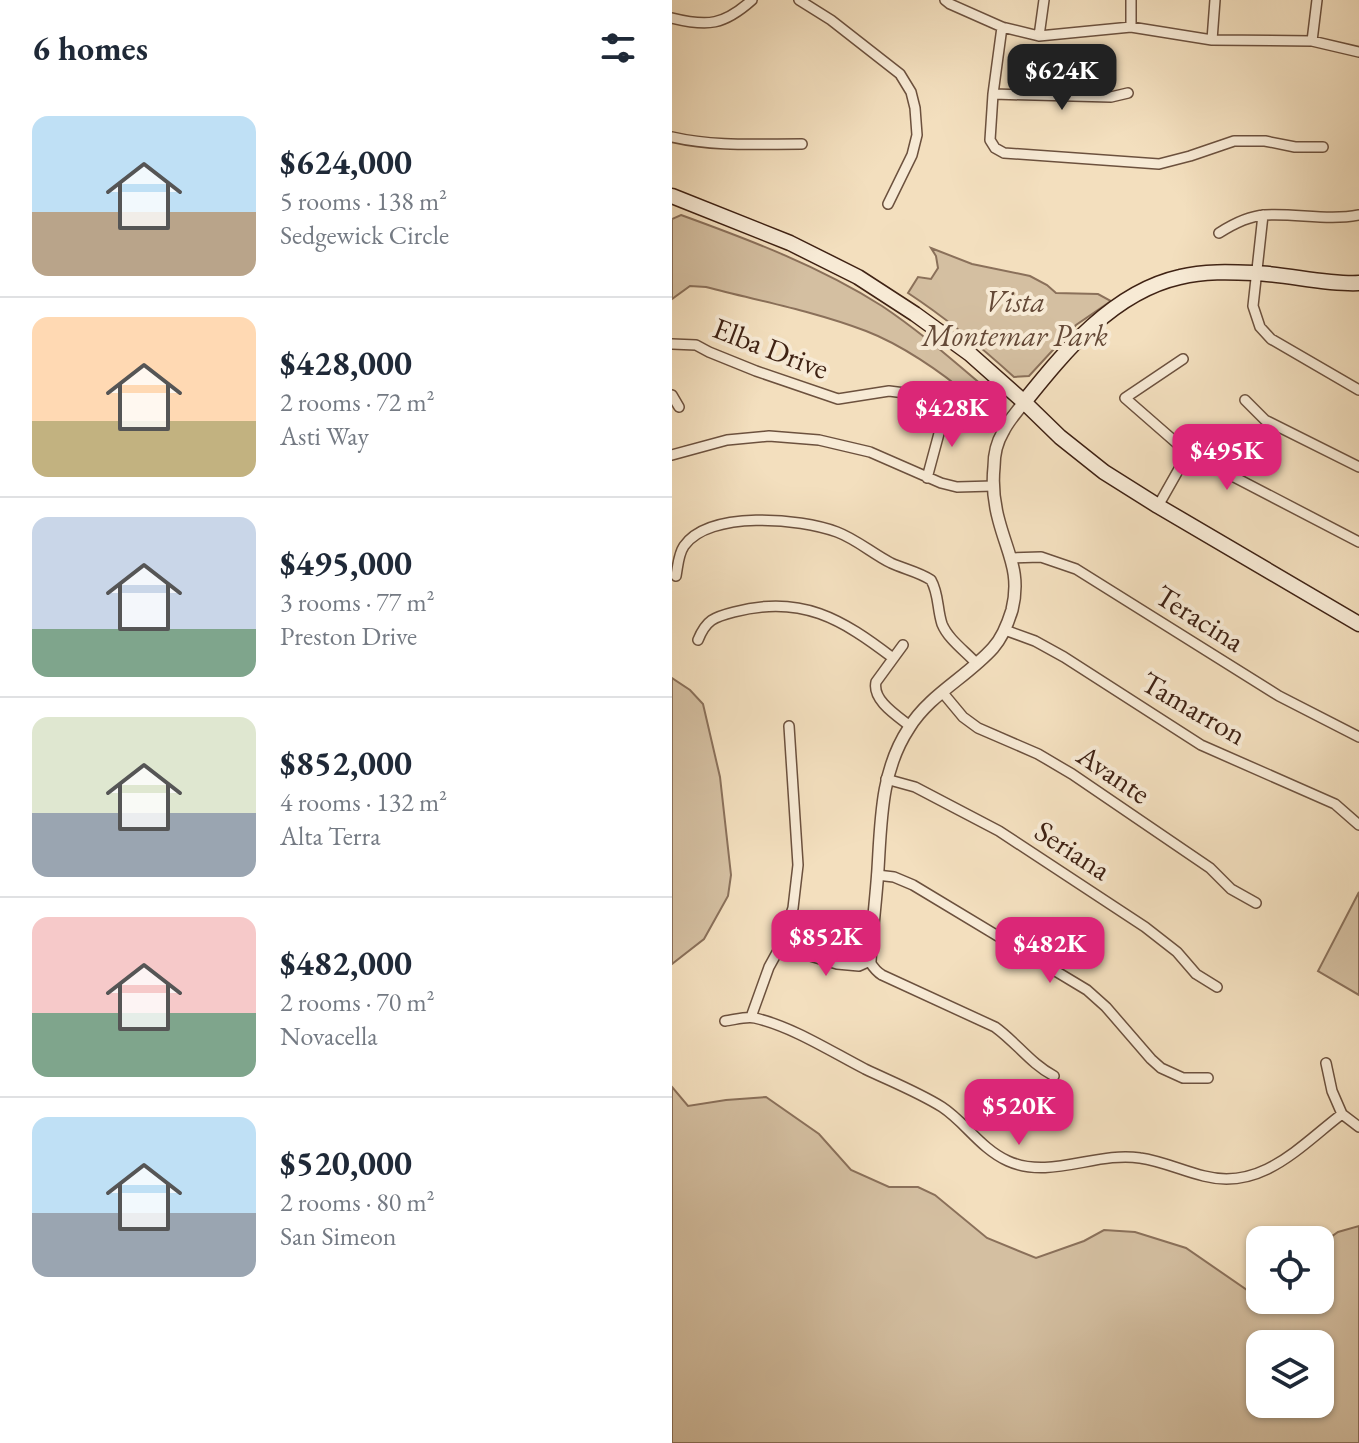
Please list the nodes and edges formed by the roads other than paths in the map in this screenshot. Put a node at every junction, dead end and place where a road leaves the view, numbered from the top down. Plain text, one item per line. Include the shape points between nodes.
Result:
1 (752, 0) edge
2 (799, 0) edge
3 (945, 0) edge
4 (1044, 0) edge
5 (1131, 0) edge
6 (1215, 0) edge
7 (1317, 0) edge
8 (672, 18) edge
9 (1002, 27) junction
10 (1131, 27) junction
11 (1039, 36) junction
12 (1212, 40) junction
13 (1312, 41) junction
14 (1359, 52) edge
15 (1128, 93) dead end
16 (993, 94) junction
17 (672, 137) edge
18 (802, 144) dead end
19 (1323, 147) dead end
20 (672, 196) edge
21 (888, 204) dead end
22 (1263, 215) junction
23 (1359, 215) edge
24 (1219, 233) dead end
25 (1256, 273) junction
26 (1359, 283) edge
27 (672, 344) edge
28 (1183, 359) dead end
29 (1359, 390) edge
30 (672, 395) edge
31 (1245, 400) dead end
32 (1024, 402) junction
33 (679, 407) dead end
34 (1188, 453) junction
35 (672, 455) edge
36 (1359, 467) edge
37 (927, 478) junction
38 (993, 486) junction
39 (1158, 506) junction
40 (1359, 542) edge
41 (1012, 558) junction
42 (676, 576) dead end
43 (1359, 624) edge
44 (1005, 630) junction
45 (698, 640) dead end
46 (903, 645) dead end
47 (893, 658) junction
48 (976, 663) junction
49 (943, 693) junction
50 (789, 726) dead end
51 (910, 726) junction
52 (1359, 737) edge
53 (886, 779) junction
54 (1359, 825) edge
55 (877, 875) junction
56 (1256, 903) dead end
57 (781, 943) junction
58 (870, 961) junction
59 (1217, 987) dead end
60 (751, 1017) junction
61 (725, 1021) dead end
62 (1326, 1063) dead end
63 (1054, 1076) dead end
64 (1208, 1078) dead end
65 (1342, 1114) junction
66 (1359, 1127) edge

1 - 8 street via 735,16 719,21
2 - 21 street via 900,74 911,92 917,135
3 - 9 street
4 - 11 street
5 - 10 street
6 - 12 street
7 - 13 street
9 - 11 street
9 - 16 street
10 - 11 street
10 - 12 street
12 - 13 street
13 - 14 street
15 - 16 street
16 - 19 street via 990,140 1004,153 1159,164 1234,141
17 - 18 street via 699,143
20 - 32 main road via 790,243 858,277 970,354
22 - 23 street
22 - 24 street
22 - 25 street
25 - 26 main road
25 - 29 street via 1253,306 1260,327 1271,339
25 - 32 main road via 1179,277 1117,305 1059,359
27 - 37 street, Elba Drive via 696,345 838,399 889,391 922,400 936,412 941,426
28 - 34 street via 1125,398
30 - 33 street
31 - 36 street via 1265,420
32 - 38 street via 997,446
32 - 39 main road via 1104,472
34 - 39 street
34 - 40 street
35 - 37 street via 727,440 790,437 870,452
37 - 38 street via 957,487
38 - 41 street
39 - 43 main road
41 - 44 street via 1015,594
41 - 52 street, Teracina via 1041,557 1076,569 1279,696
42 - 48 street via 685,544 696,533 717,526 793,521 838,532 931,580 946,632
44 - 48 street
44 - 54 street, Tamarron via 1064,657 1201,745 1335,804
45 - 47 street via 704,625 718,616 776,606 837,621
46 - 47 street
47 - 51 street via 875,688
48 - 49 street
49 - 51 street
49 - 56 street, Avante via 978,728 1072,774
50 - 57 street via 798,865 793,908
51 - 53 street
53 - 55 street
53 - 59 street, Seriana via 915,787 999,831 1145,927
55 - 58 street
55 - 64 street via 913,885 1058,970 1106,1007 1161,1068 1183,1078
57 - 58 street via 860,951
57 - 58 street via 837,964
57 - 60 street
58 - 63 street via 882,975 995,1027
60 - 61 street
60 - 65 street via 788,1030 943,1108 989,1149 1022,1165 1056,1167 1126,1156 1207,1177 1247,1178 1274,1167
62 - 65 street
65 - 66 street

